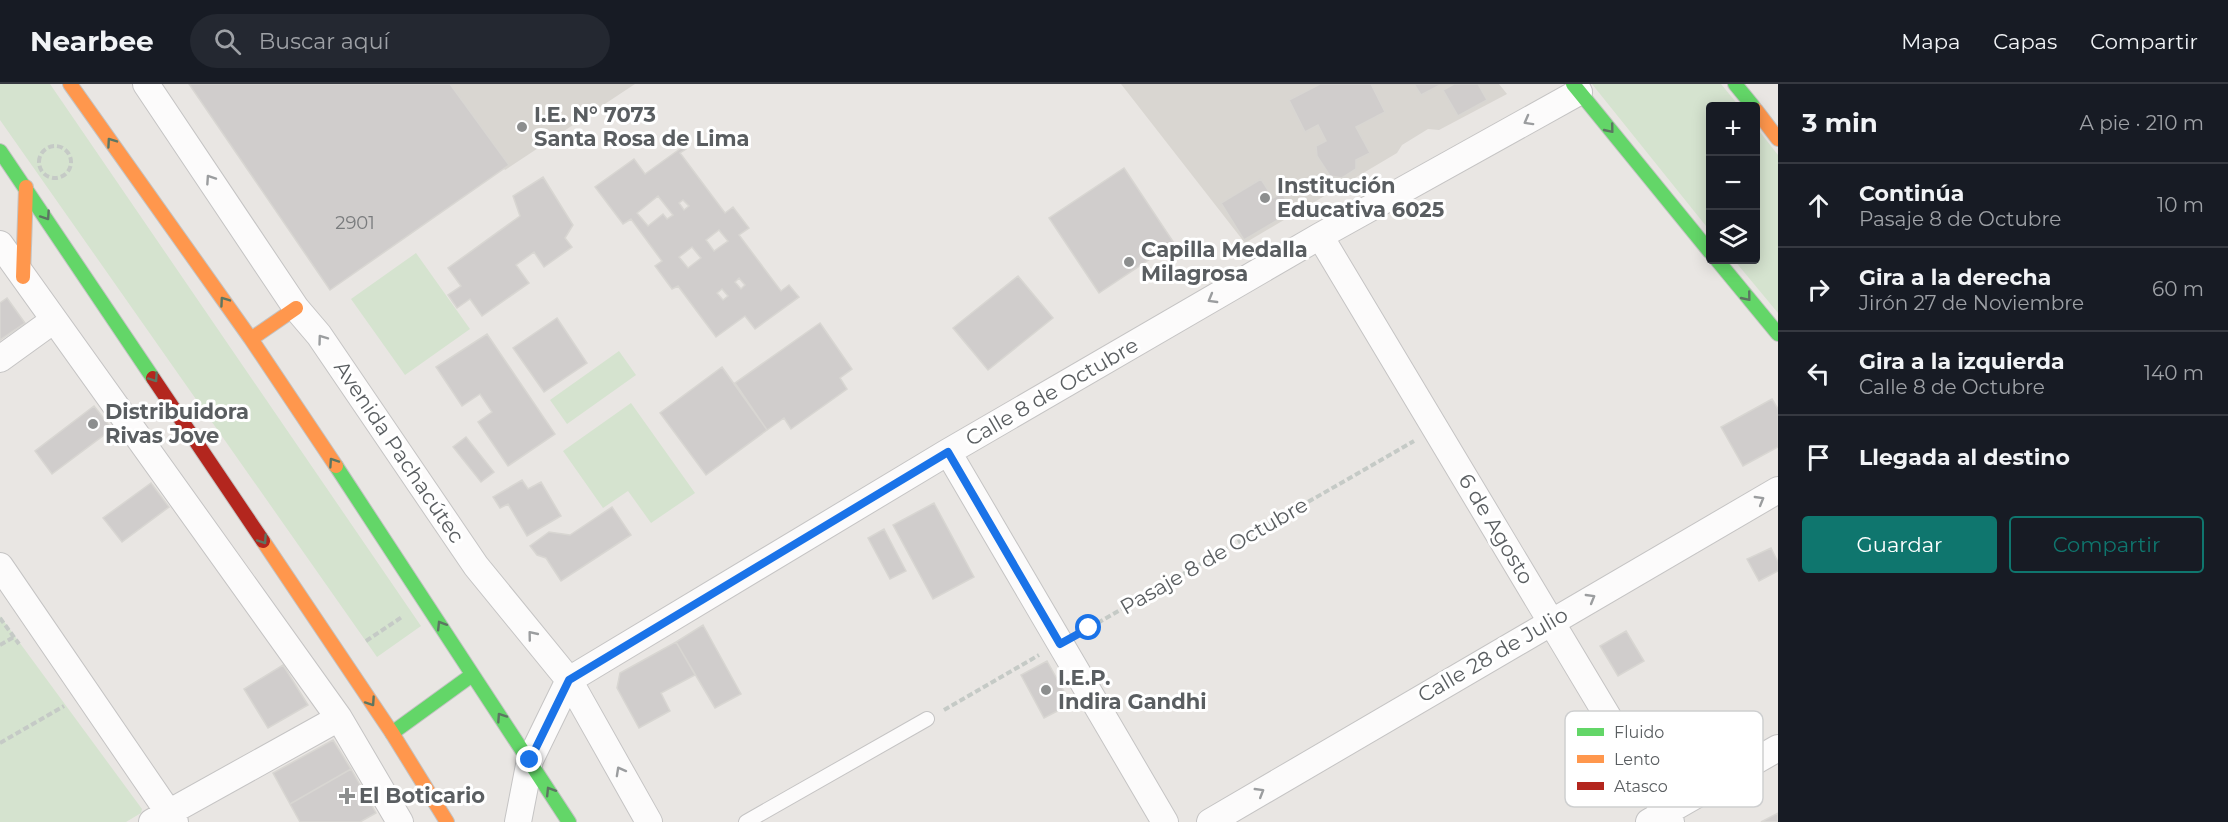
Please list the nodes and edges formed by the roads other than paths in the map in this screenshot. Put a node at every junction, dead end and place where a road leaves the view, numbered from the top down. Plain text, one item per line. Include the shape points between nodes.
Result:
1 (70, 84) edge
2 (146, 84) edge
3 (1735, 84) edge
4 (1576, 88) edge
5 (1750, 102) edge
6 (1760, 116) edge
7 (1778, 139) edge
8 (0, 151) edge
9 (26, 187) junction
10 (1320, 236) junction
11 (0, 243) edge
12 (1706, 247) edge
13 (1720, 264) edge
14 (23, 277) junction
15 (296, 308) junction
16 (54, 320) junction
17 (1778, 334) edge
18 (251, 339) junction
19 (0, 359) edge
20 (948, 452) junction
21 (1778, 490) edge
22 (0, 566) edge
23 (1551, 621) junction
24 (472, 675) junction
25 (569, 680) junction
26 (1601, 711) edge
27 (339, 718) junction
28 (927, 719) road end
29 (392, 733) junction
30 (1778, 748) edge
31 (1763, 757) edge
32 (530, 760) junction
33 (1682, 807) edge
34 (166, 819) edge
35 (1662, 819) edge
36 (399, 822) edge
37 (447, 822) edge
38 (518, 822) edge
39 (569, 822) edge
40 (649, 822) edge
41 (746, 822) edge
42 (1165, 822) edge
43 (1210, 822) edge

18 -> 1 main road
15 -> 2 street, Avenida Pachacútec
3 - 5 main road
4 -> 10 street, Calle 8 de Octubre
4 -> 12 main road
6 - 7 main road
8 - 9 main road
9 - 14 main road
9 -> 29 main road
10 -> 20 street, Calle 8 de Octubre
10 - 23 street, 6 de Agosto
11 - 14 street
13 -> 17 main road
14 - 16 street
15 - 18 main road
25 -> 15 street, Avenida Pachacútec via 476,566 319,335
16 - 19 street
16 - 27 street
24 -> 18 main road
20 - 25 street, Calle 8 de Octubre
20 - 42 street
23 -> 21 street, Calle 28 de Julio
22 - 34 street
23 - 26 street, 6 de Agosto
43 -> 23 street, Calle 28 de Julio
24 - 29 main road
32 -> 24 main road
25 - 32 street
40 -> 25 street, Avenida Pachacútec
27 - 34 street
27 - 36 street
28 - 41 lane
29 - 37 main road
30 - 31 street
32 - 38 street
39 -> 32 main road
33 - 35 street

